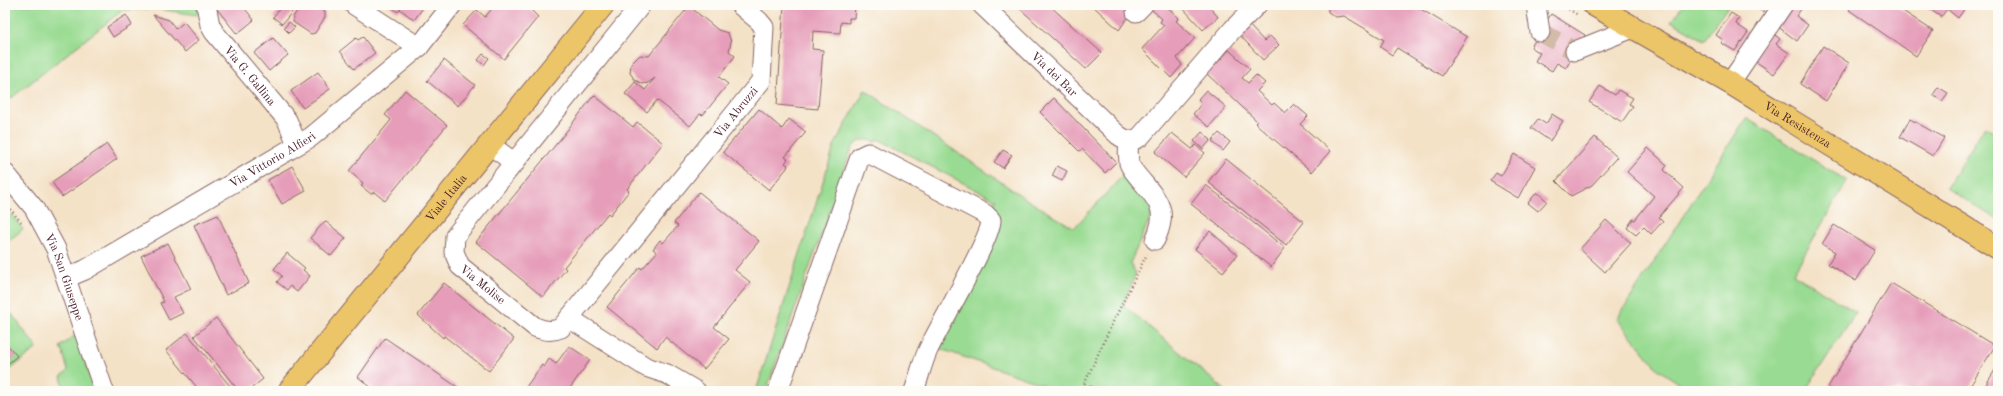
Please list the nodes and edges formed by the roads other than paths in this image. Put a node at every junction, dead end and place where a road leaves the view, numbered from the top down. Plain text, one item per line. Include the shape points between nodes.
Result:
1 (206, 5) edge
2 (354, 5) edge
3 (452, 5) edge
4 (604, 5) edge
5 (641, 5) edge
6 (740, 5) edge
7 (982, 5) edge
8 (1257, 5) edge
9 (1536, 5) edge
10 (1594, 5) edge
11 (1783, 5) edge
12 (1633, 28) junction
13 (1540, 32) dead end
14 (419, 47) junction
15 (1576, 51) dead end
16 (1730, 83) junction
17 (1129, 141) junction
18 (297, 144) junction
19 (490, 145) junction
20 (701, 154) joint
21 (515, 163) junction
22 (5, 173) edge
23 (1155, 240) road end
24 (1998, 248) edge
25 (66, 278) junction
26 (569, 318) junction
27 (104, 391) edge
28 (289, 391) edge
29 (696, 391) edge
30 (778, 391) edge
31 (914, 391) edge

1 - 18 street, Via G. Gallina via 214,32 287,120
2 - 14 street
3 - 14 street, Via Vittorio Alfieri
4 - 19 main road, Viale Italia
5 - 21 street, Via Molise
6 - 20 street, Via Abruzzi via 764,27 761,81
7 - 17 street, Via dei Bar via 1118,135
8 - 17 street via 1140,136
9 - 13 street
10 - 12 main road, Via Resistenza
11 - 16 street
12 - 15 street
12 - 16 main road, Via Resistenza
14 - 18 street, Via Vittorio Alfieri via 311,136
16 - 24 main road, Via Resistenza
17 - 23 street via 1128,157 1132,169 1161,207 1162,220
18 - 25 street, Via Vittorio Alfieri via 85,270
19 - 21 street
19 - 28 main road, Viale Italia
20 - 26 street, Via Molise
21 - 26 street, Via Molise via 455,236 453,244 456,259 460,266 535,327 555,331
22 - 25 street, Via San Giuseppe via 41,219 56,249
25 - 27 street, Via San Giuseppe
26 - 29 street via 646,366 667,374
30 - 31 street via 860,157 868,153 985,214 991,220 981,247 927,352

